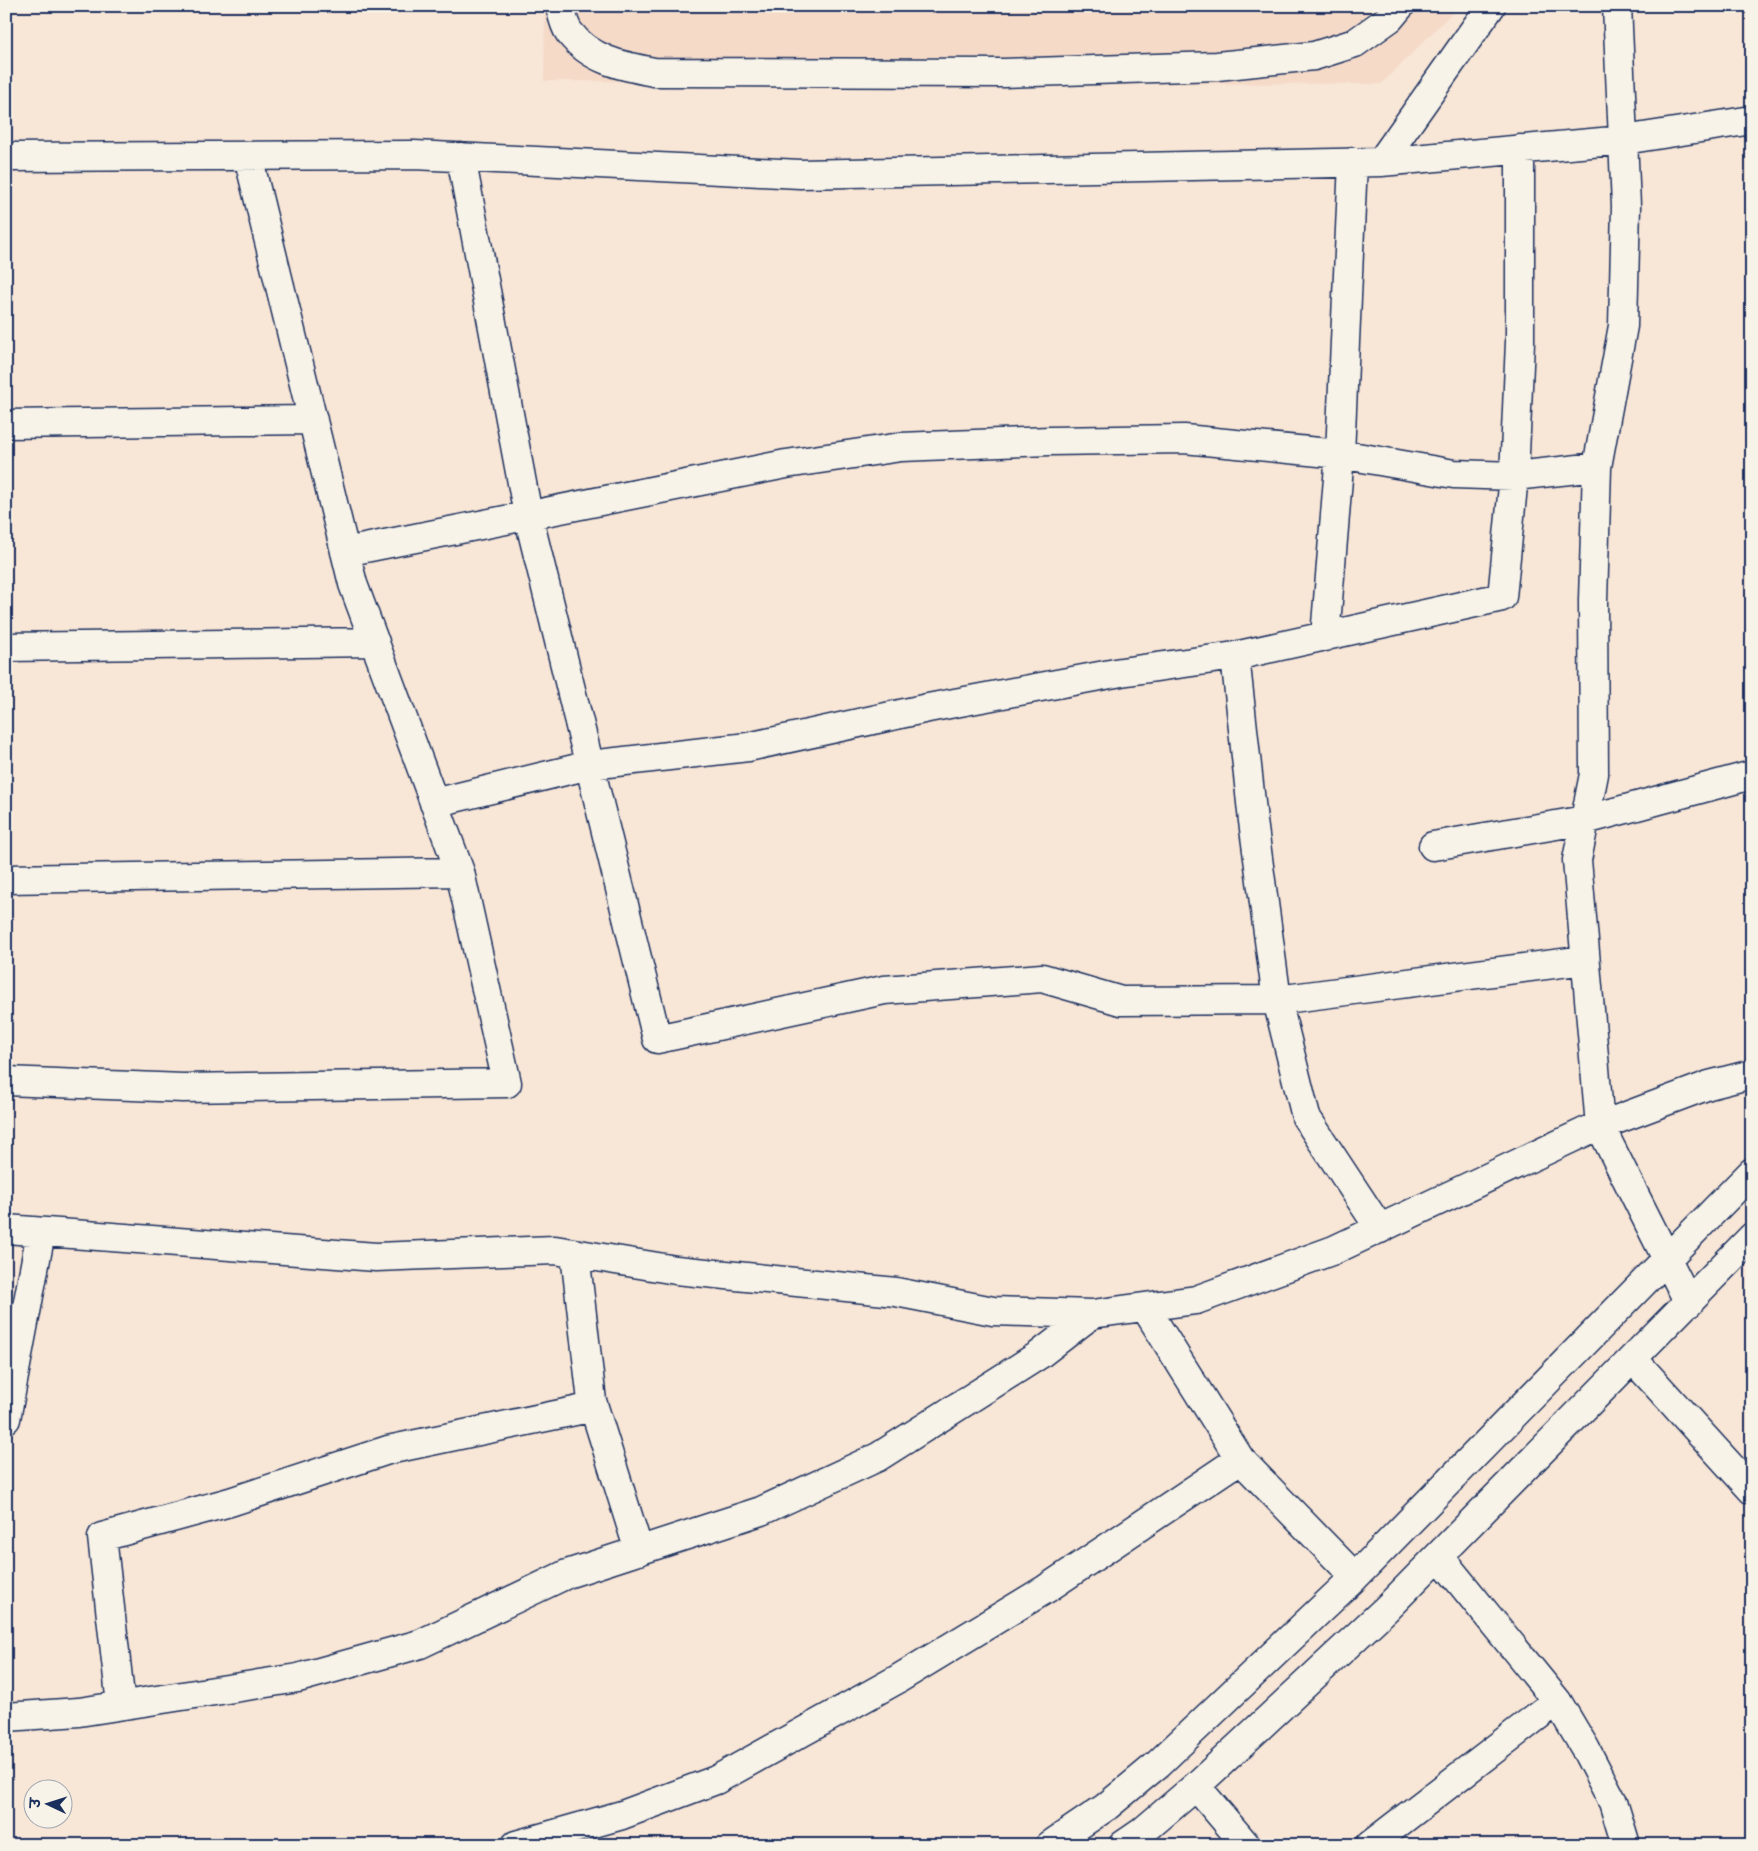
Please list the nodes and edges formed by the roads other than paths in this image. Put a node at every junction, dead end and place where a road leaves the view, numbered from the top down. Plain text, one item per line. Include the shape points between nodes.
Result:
1 (560, 6) edge
2 (1400, 6) edge
3 (1491, 6) edge
4 (1617, 6) edge
5 (1752, 120) edge
6 (1624, 140) junction
7 (1520, 149) junction
8 (248, 156) junction
9 (461, 157) junction
10 (6, 158) edge
11 (1353, 162) junction
12 (1381, 162) junction
13 (313, 420) junction
14 (6, 424) edge
15 (1340, 454) junction
16 (1597, 467) junction
17 (1514, 476) junction
18 (528, 515) junction
19 (345, 552) junction
20 (1325, 637) junction
21 (375, 642) junction
22 (6, 647) edge
23 (1235, 656) junction
24 (590, 765) junction
25 (1752, 775) edge
26 (434, 803) junction
27 (1585, 820) junction
28 (1432, 846) dead end
29 (460, 872) junction
30 (6, 879) edge
31 (1585, 960) junction
32 (1277, 1000) junction
33 (1752, 1074) edge
34 (6, 1081) edge
35 (1600, 1126) junction
36 (1752, 1172) edge
37 (6, 1229) edge
38 (1380, 1229) junction
39 (41, 1232) junction
40 (1752, 1236) edge
41 (576, 1254) junction
42 (1666, 1259) junction
43 (1689, 1303) junction
44 (1145, 1307) junction
45 (1092, 1314) junction
46 (1632, 1359) junction
47 (594, 1407) junction
48 (6, 1419) edge
49 (1240, 1459) junction
50 (1752, 1490) edge
51 (640, 1551) junction
52 (1439, 1556) junction
53 (1355, 1577) junction
54 (1556, 1701) junction
55 (121, 1706) junction
56 (6, 1717) edge
57 (1196, 1786) junction
58 (1136, 1840) edge
59 (516, 1845) edge
60 (1050, 1845) edge
61 (1246, 1845) edge
62 (1370, 1845) edge
63 (1626, 1845) edge

1 - 2 street via 568,31 591,53 618,65 654,72 1004,73 1218,66 1314,56 1355,43 1390,18
3 - 12 street
4 - 6 street
5 - 6 street
6 - 7 street
6 - 16 street via 1623,326
7 - 12 street
7 - 17 street via 1520,342
8 - 9 street
8 - 10 street
8 - 13 street
9 - 11 street via 800,174
9 - 18 street
11 - 12 street
11 - 15 street
13 - 14 street
13 - 19 street
15 - 17 street via 1454,474
15 - 18 street via 1184,439 901,447 786,464
15 - 20 street
16 - 17 street
16 - 27 street via 1593,601 1594,774
17 - 20 street via 1502,597
18 - 19 street
18 - 24 street
19 - 21 street via 353,584
20 - 23 street
21 - 22 street
21 - 26 street
23 - 24 street via 1121,672 928,708 748,747
23 - 32 street
24 - 26 street
24 - 32 street via 657,1039 884,990 1042,978 1121,1001
25 - 27 street
26 - 29 street
27 - 28 street
27 - 31 street via 1577,860
29 - 30 street
29 - 34 street via 507,1083 183,1088
31 - 32 street
31 - 35 street
32 - 38 street via 1306,1117
33 - 35 street via 1709,1085
35 - 38 street
35 - 42 street
36 - 42 street
37 - 39 street
38 - 44 street via 1334,1250 1196,1300
39 - 41 street via 376,1257 555,1250
39 - 48 street
40 - 43 street
41 - 45 street via 676,1270 896,1292 993,1311
41 - 47 street
42 - 43 street
42 - 53 street
43 - 46 street
44 - 45 street
44 - 49 street
45 - 51 street via 1039,1355 878,1457 761,1511
46 - 50 street
46 - 52 street
47 - 51 street
47 - 55 street via 388,1450 230,1502 102,1537
49 - 53 street
49 - 59 street via 1046,1589 898,1679 716,1780 622,1815
51 - 55 street via 567,1574 420,1644 298,1678
52 - 54 street
52 - 57 street
53 - 60 street via 1158,1764 1106,1808
54 - 62 street
54 - 63 street via 1613,1802
55 - 56 street
57 - 58 street
57 - 61 street

